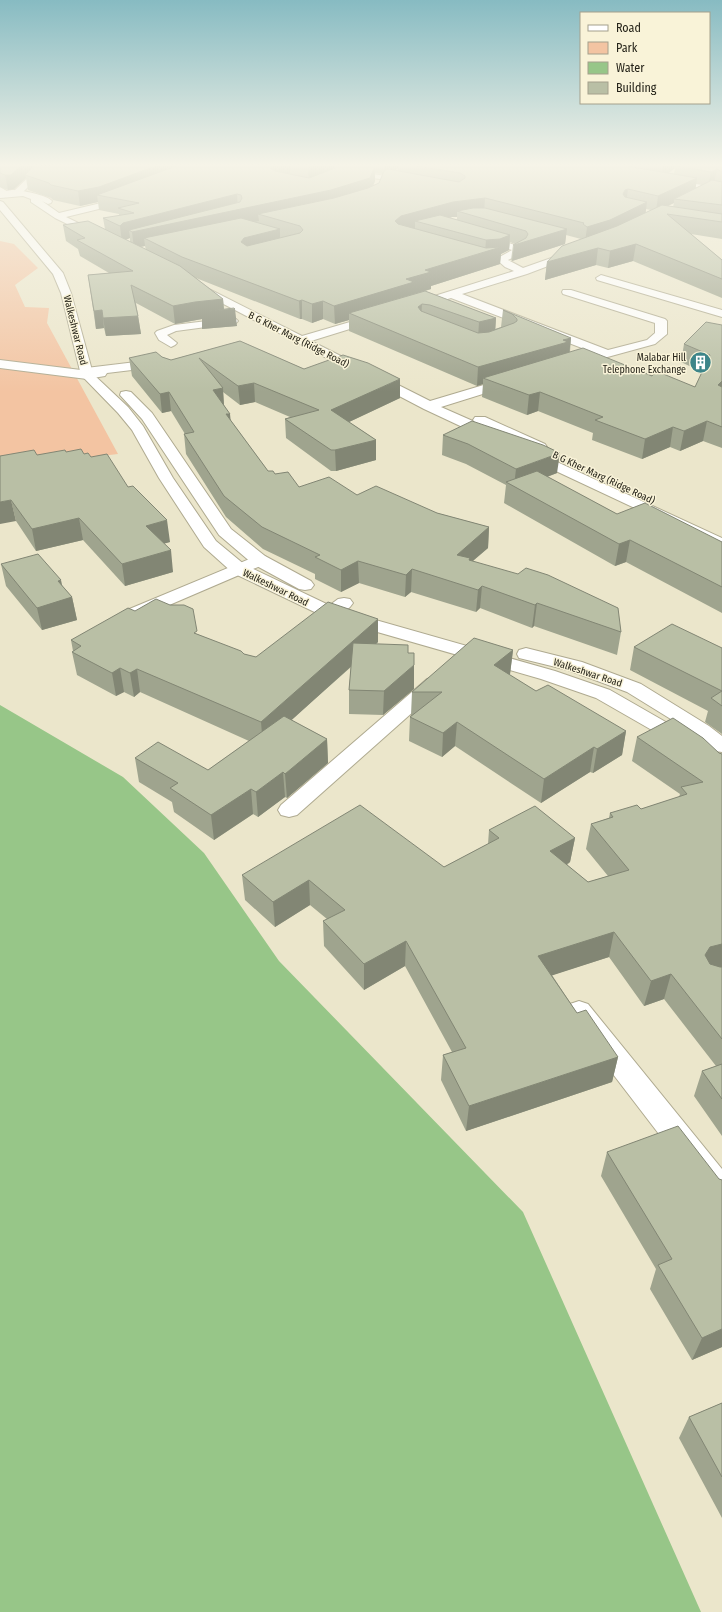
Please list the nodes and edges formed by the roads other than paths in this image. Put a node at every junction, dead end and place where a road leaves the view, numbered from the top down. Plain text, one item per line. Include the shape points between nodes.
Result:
1 (34, 241) edge
2 (43, 241) edge
3 (494, 241) edge
4 (549, 253) edge
5 (490, 260) edge
6 (501, 260) junction
7 (69, 271) dead end
8 (518, 273) junction
9 (601, 278) edge
10 (567, 292) dead end
11 (451, 294) junction
12 (420, 304) junction
13 (402, 309) edge
14 (437, 310) edge
15 (387, 314) edge
16 (722, 314) edge
17 (259, 318) junction
18 (307, 338) junction
19 (171, 343) dead end
20 (606, 353) junction
21 (170, 362) edge
22 (0, 364) edge
23 (561, 366) edge
24 (92, 368) junction
25 (524, 377) edge
26 (435, 404) junction
27 (722, 532) edge
28 (722, 544) edge
29 (259, 560) junction
30 (239, 569) junction
31 (337, 608) junction
32 (117, 620) edge
33 (302, 635) edge
34 (475, 647) junction
35 (722, 746) edge
36 (722, 771) edge
37 (289, 810) dead end
38 (579, 1011) edge
39 (722, 1192) edge

1 - 24 main road, Walkeshwar Road via 58,273
2 - 7 main road
3 - 6 main road via 521,250
4 - 8 main road via 559,254 581,248
5 - 6 main road
6 - 8 main road
8 - 11 main road
9 - 16 main road
10 - 20 main road via 661,321 661,334 651,342
11 - 12 main road
11 - 20 main road
12 - 13 main road
12 - 14 main road
15 - 18 main road
17 - 18 main road, B G Kher Marg (Ridge Road)
17 - 18 main road, B G Kher Marg (Ridge Road) via 191,279
17 - 19 main road via 174,328 161,333 163,338
18 - 26 main road, B G Kher Marg (Ridge Road)
20 - 23 main road
21 - 24 main road
22 - 24 main road
24 - 29 main road, Walkeshwar Road via 126,395 147,416 225,532
24 - 30 main road, Walkeshwar Road via 138,429 166,478 210,544
25 - 26 main road
26 - 27 main road, B G Kher Marg (Ridge Road)
26 - 28 main road, B G Kher Marg (Ridge Road)
29 - 30 main road
29 - 31 main road, Walkeshwar Road via 305,585
30 - 31 main road, Walkeshwar Road
30 - 32 main road
31 - 33 main road
31 - 34 main road, Walkeshwar Road via 423,624
34 - 35 main road, Walkeshwar Road via 575,666 634,688 702,730
34 - 36 main road, Walkeshwar Road via 603,694 705,756
34 - 37 main road
38 - 39 main road

